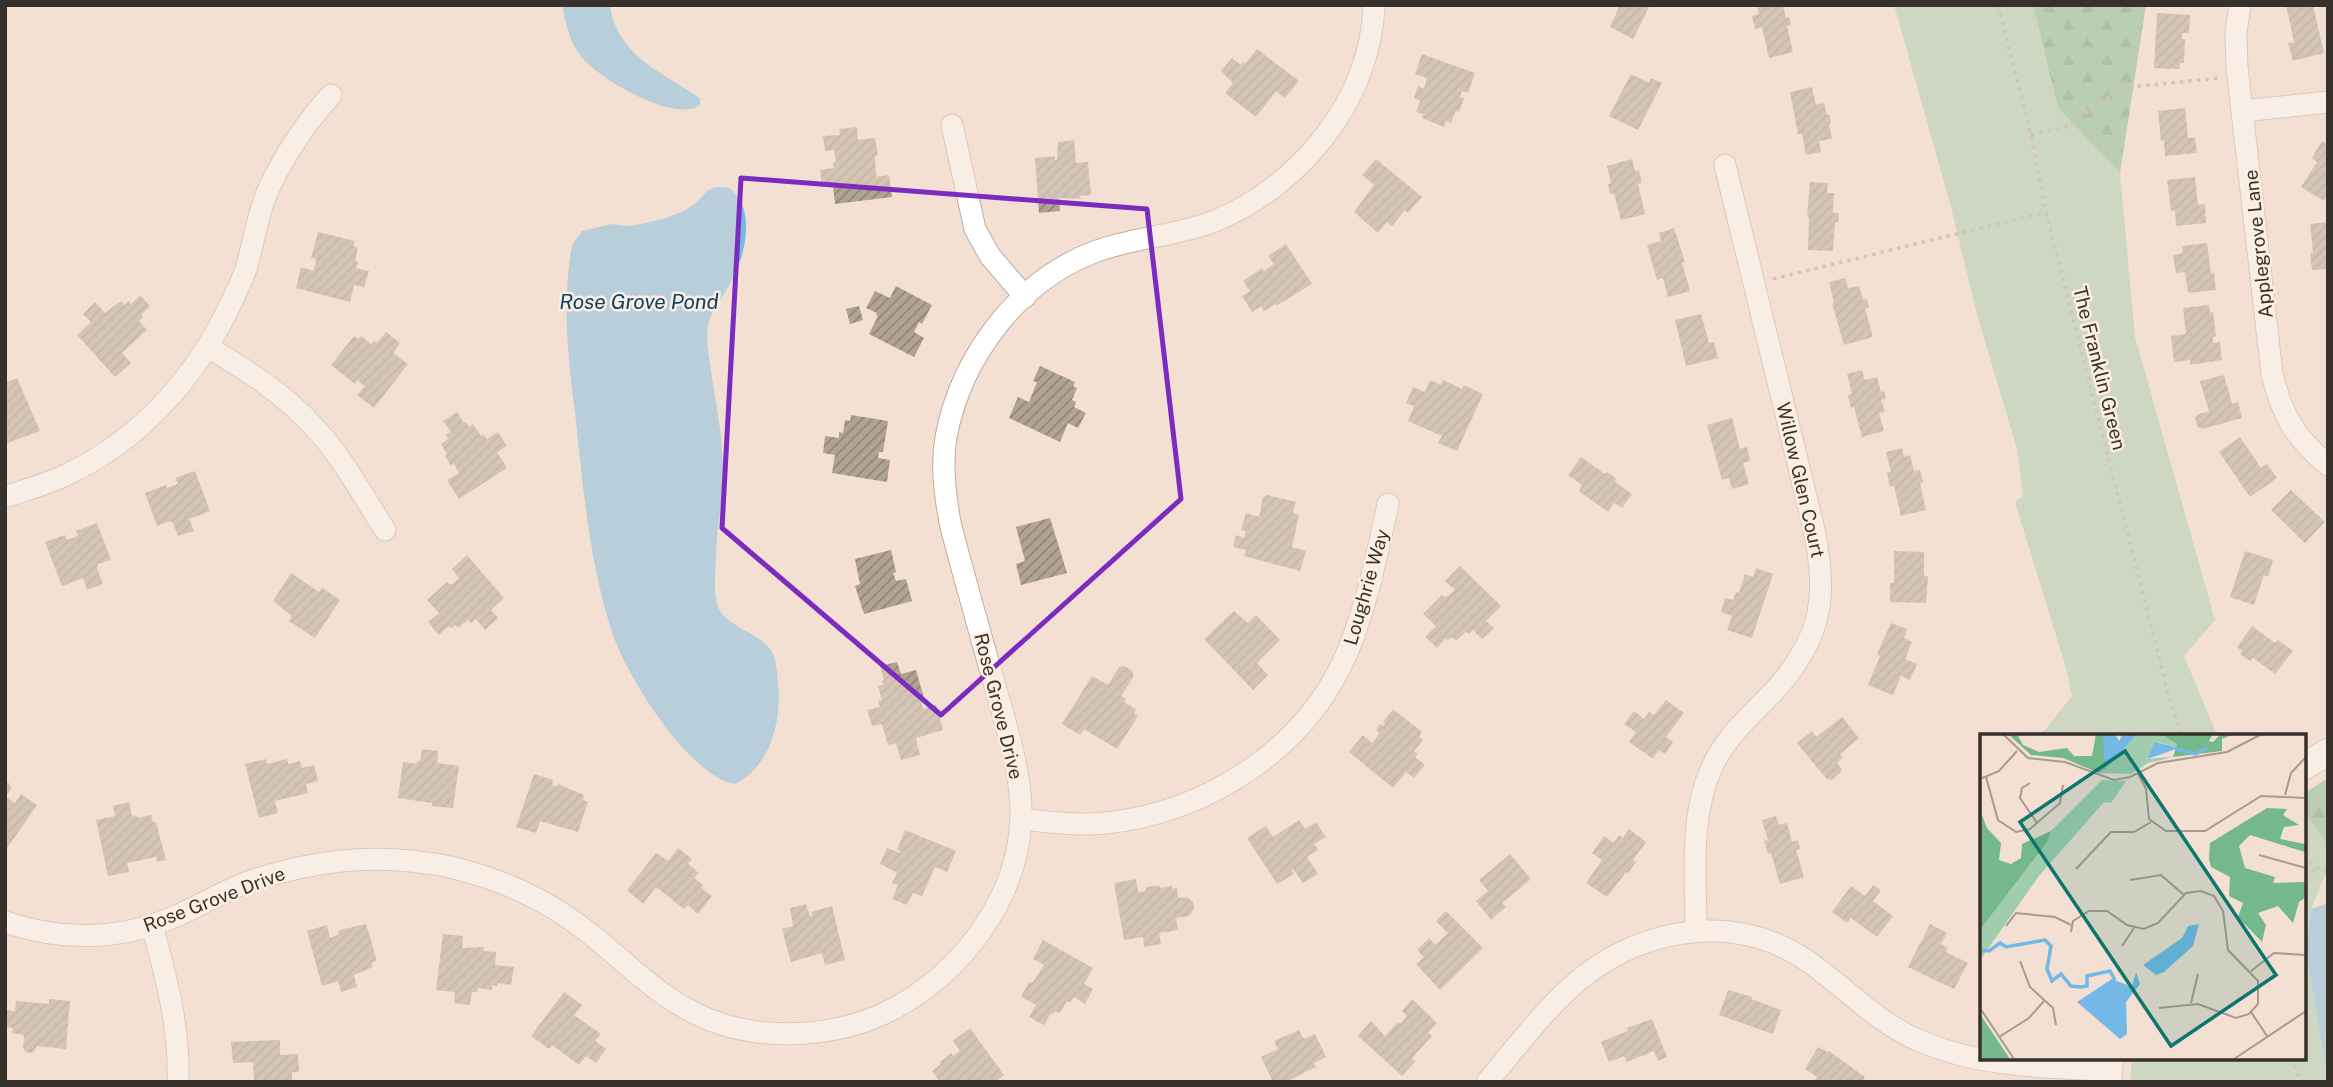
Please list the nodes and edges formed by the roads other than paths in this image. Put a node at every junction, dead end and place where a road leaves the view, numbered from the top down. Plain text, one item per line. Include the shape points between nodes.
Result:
1 (1374, 5) edge
2 (2240, 5) edge
3 (331, 95) dead end
4 (2328, 102) edge
5 (2243, 111) junction
6 (952, 125) dead end
7 (1725, 166) dead end
8 (1025, 297) junction
9 (208, 347) junction
10 (2328, 465) edge
11 (5, 497) edge
12 (1388, 504) dead end
13 (385, 530) dead end
14 (2328, 752) edge
15 (2305, 766) edge
16 (1021, 819) junction
17 (5, 922) edge
18 (152, 925) junction
19 (1696, 931) junction
20 (2108, 1070) edge
21 (178, 1082) edge
22 (1486, 1082) edge

1 - 8 street, Rose Grove Drive via 1364,59 1348,101 1293,172 1256,200 1215,221 1097,251 1054,274
2 - 5 street, Applegrove Lane via 2236,32
3 - 9 street via 292,146 269,189 246,270
4 - 5 street
5 - 10 street, Applegrove Lane via 2278,399 2302,441
6 - 8 street via 975,229 990,256
7 - 19 street, Willow Glen Court via 1814,525 1822,595 1816,621 1793,668 1726,742 1702,792 1697,821
8 - 16 street, Rose Grove Drive via 998,324 968,369 951,415 944,466 950,527 1017,770
9 - 11 street via 174,392 125,440 68,474
9 - 13 street via 257,378 315,428
12 - 16 street, Loughrie Way via 1363,609 1347,653 1314,709 1272,752 1203,797 1150,815 1084,824
14 - 15 street
16 - 18 street, Rose Grove Drive via 1003,890 991,916 960,959 884,1013 815,1032 766,1033 694,1013 655,990 552,907 489,878 439,865 354,859 300,867 245,883
17 - 18 street, Rose Grove Drive via 45,933 91,937
18 - 21 street via 171,1000
19 - 20 street via 1756,937 1780,946 1897,1030 1956,1055 1994,1063
19 - 22 street via 1638,945 1608,959 1562,997

